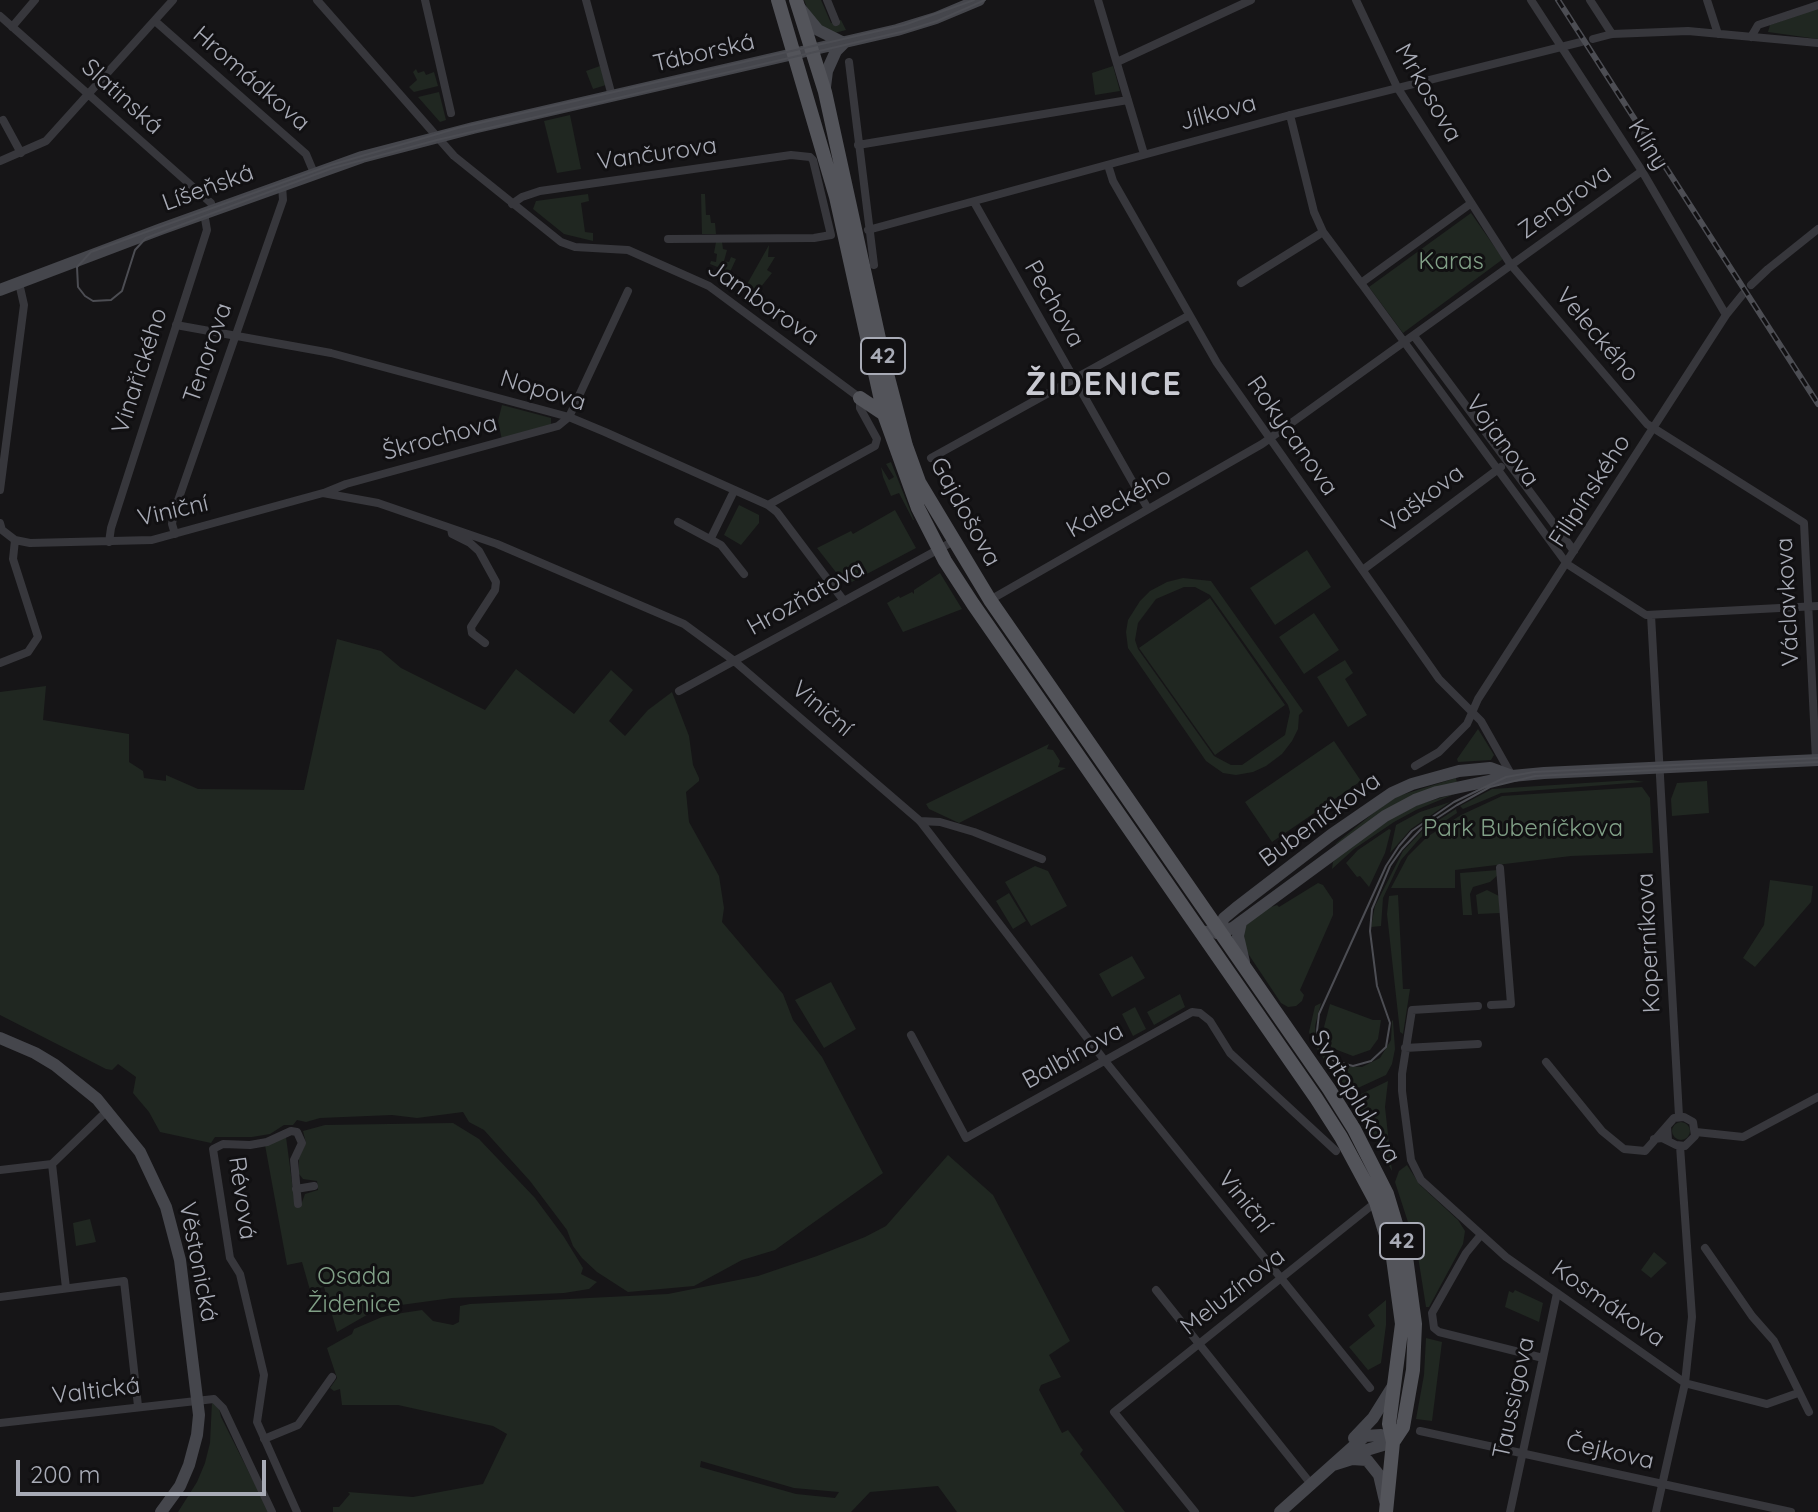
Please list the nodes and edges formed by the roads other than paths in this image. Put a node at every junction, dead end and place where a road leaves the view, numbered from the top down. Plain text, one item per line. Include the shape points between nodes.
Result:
1 (35, 0) edge
2 (173, 0) edge
3 (317, 0) edge
4 (425, 0) edge
5 (586, 0) edge
6 (778, 0) edge
7 (827, 0) edge
8 (979, 0) edge
9 (1098, 0) edge
10 (1251, 0) edge
11 (1356, 0) edge
12 (1531, 0) edge
13 (1590, 0) edge
14 (1707, 0) edge
15 (797, 2) edge
16 (1818, 5) edge
17 (0, 16) edge
18 (155, 21) junction
19 (836, 22) dead end
20 (12, 27) junction
21 (1612, 34) junction
22 (1718, 34) junction
23 (1751, 37) junction
24 (1593, 39) dead end
25 (1581, 42) dead end
26 (844, 43) junction
27 (1818, 43) edge
28 (1561, 47) junction
29 (812, 50) junction
30 (795, 54) junction
31 (849, 62) dead end
32 (1117, 62) junction
33 (1397, 87) junction
34 (825, 92) junction
35 (89, 95) junction
36 (612, 96) junction
37 (1128, 100) junction
38 (451, 113) dead end
39 (1290, 115) junction
40 (3, 120) dead end
41 (435, 138) junction
42 (858, 145) junction
43 (21, 153) junction
44 (1144, 154) junction
45 (0, 161) edge
46 (1108, 165) junction
47 (1642, 171) junction
48 (314, 173) junction
49 (282, 185) junction
50 (974, 202) junction
51 (512, 204) junction
52 (1470, 204) junction
53 (208, 212) junction
54 (1818, 229) edge
55 (868, 230) junction
56 (1323, 232) junction
57 (668, 239) dead end
58 (874, 265) dead end
59 (1511, 265) junction
60 (19, 283) junction
61 (1241, 283) dead end
62 (1361, 283) junction
63 (1751, 285) dead end
64 (0, 290) edge
65 (628, 291) dead end
66 (1743, 294) dead end
67 (1726, 315) junction
68 (1188, 316) junction
69 (176, 325) junction
70 (1414, 336) junction
71 (234, 337) junction
72 (1404, 343) junction
73 (1074, 380) junction
74 (860, 398) junction
75 (884, 414) junction
76 (569, 417) junction
77 (1655, 428) junction
78 (1269, 440) junction
79 (931, 458) dead end
80 (1508, 462) junction
81 (1497, 470) junction
82 (0, 490) edge
83 (734, 491) junction
84 (323, 493) junction
85 (768, 505) junction
86 (1148, 509) junction
87 (678, 522) dead end
88 (0, 523) edge
89 (451, 528) junction
90 (175, 534) junction
91 (711, 538) junction
92 (15, 540) junction
93 (109, 542) junction
94 (952, 542) junction
95 (938, 549) junction
96 (1574, 551) junction
97 (1567, 564) junction
98 (1364, 569) junction
99 (744, 574) dead end
100 (990, 600) junction
101 (844, 601) junction
102 (1813, 606) edge
103 (1651, 615) junction
104 (485, 643) dead end
105 (733, 660) junction
106 (0, 663) edge
107 (679, 691) dead end
108 (1473, 710) junction
109 (1817, 760) edge
110 (1415, 766) dead end
111 (1659, 767) junction
112 (1512, 776) junction
113 (920, 821) junction
114 (1042, 859) dead end
115 (1500, 868) dead end
116 (1202, 905) junction
117 (1236, 908) junction
118 (1241, 922) junction
119 (1214, 932) junction
120 (1247, 969) junction
121 (1491, 1005) dead end
122 (1478, 1006) dead end
123 (1200, 1013) joint
124 (911, 1035) dead end
125 (0, 1038) edge
126 (1478, 1044) dead end
127 (1405, 1048) junction
128 (1105, 1061) junction
129 (1546, 1062) dead end
130 (1818, 1097) edge
131 (108, 1110) junction
132 (1679, 1116) junction
133 (1667, 1126) junction
134 (1696, 1132) junction
135 (1654, 1139) junction
136 (1668, 1140) junction
137 (1680, 1146) junction
138 (1336, 1151) dead end
139 (52, 1164) junction
140 (0, 1170) edge
141 (1421, 1180) joint
142 (314, 1186) dead end
143 (296, 1189) junction
144 (1376, 1202) junction
145 (298, 1204) dead end
146 (1480, 1236) junction
147 (1705, 1248) dead end
148 (1282, 1279) junction
149 (66, 1288) junction
150 (1156, 1290) dead end
151 (1557, 1293) junction
152 (0, 1297) edge
153 (1199, 1344) junction
154 (1543, 1358) junction
155 (1373, 1373) dead end
156 (332, 1377) dead end
157 (1396, 1379) junction
158 (1363, 1380) junction
159 (1685, 1383) junction
160 (1370, 1388) dead end
161 (1798, 1393) junction
162 (198, 1399) junction
163 (138, 1406) junction
164 (1809, 1412) dead end
165 (0, 1423) edge
166 (1420, 1431) dead end
167 (264, 1439) junction
168 (1393, 1442) junction
169 (1523, 1453) junction
170 (1329, 1466) junction
171 (1311, 1484) junction
172 (1663, 1484) junction
173 (1386, 1511) edge
174 (161, 1512) edge
175 (272, 1512) edge
176 (297, 1512) edge
177 (1195, 1512) edge
178 (1280, 1512) edge
179 (1510, 1512) edge
180 (1656, 1512) edge
181 (1791, 1512) edge

1 - 20 street
2 - 18 street
3 - 41 street, Jamborova
4 - 38 street
5 - 36 street
6 - 30 main road, 42
7 - 19 street
8 - 26 street, Táborská via 924,22
9 - 32 street
10 - 32 street
11 - 33 street, Mrkosova
12 - 28 street, Klíny
13 - 21 street
14 - 22 street
15 - 26 street via 818,30
15 - 29 main road, 42
16 - 23 street via 1758,25
17 - 20 street, Slatinská
18 - 35 street
18 - 48 street, Hromádkova via 306,154
20 - 35 street, Slatinská
21 - 22 street
21 - 24 street
22 - 23 street
23 - 27 street
25 - 28 street, Jílkova
26 - 29 street, Táborská
26 - 34 street via 827,71
28 - 33 street, Jílkova
28 - 47 street, Klíny
29 - 30 street, Táborská
29 - 34 main road, Gajdošova / 42
30 - 36 street, Táborská
30 - 75 main road, Gajdošova / 42 via 836,197
31 - 42 street
32 - 37 street
33 - 39 street, Jílkova
33 - 52 street, Mrkosova
34 - 94 main road, Gajdošova / 42 via 900,424 919,482
35 - 43 street via 46,141
35 - 53 street, Slatinská via 211,203
36 - 41 street, Táborská
37 - 42 street
37 - 44 street
39 - 44 street, Jílkova
39 - 56 street, Vojanova
40 - 43 street
41 - 48 street, Líšeňská
41 - 51 street, Jamborova
42 - 55 street
43 - 45 street
44 - 46 street, Jílkova
46 - 50 street, Jílkova
46 - 68 street, Rokycanova
47 - 59 street, Zengrova
47 - 67 street, Klíny
48 - 49 street, Líšeňská
49 - 53 street, Líšeňská
49 - 71 street, Tenorova via 283,200
50 - 55 street, Jílkova
50 - 73 street, Pechova
51 - 57 street, Vančurova via 531,192 791,155 810,157 831,235
51 - 74 street, Jamborova via 561,242 628,250 709,286
52 - 59 street, Mrkosova
52 - 62 street
53 - 60 street, Líšeňská
53 - 69 street, Vinařického
54 - 63 street
55 - 58 street
56 - 61 street
56 - 62 street, Vojanova
59 - 70 street, Zengrova
59 - 77 street, Veleckého
60 - 64 street, Líšeňská
60 - 82 street via 24,305
62 - 72 street, Vojanova
65 - 76 street
66 - 67 street, Filipínského
67 - 77 street, Filipínského
68 - 73 street
68 - 78 street, Rokycanova
69 - 71 street, Nopova
69 - 93 street, Vinařického
70 - 72 street, Zengrova
70 - 80 street, Vojanova
71 - 76 street, Nopova via 331,353
71 - 90 street, Tenorova via 174,512
72 - 78 street, Kaleckého
72 - 81 street, Vojanova
73 - 79 street
73 - 86 street, Pechova
74 - 75 main road
74 - 85 street via 875,446
75 - 95 main road, Gajdošova / 42 via 910,490
76 - 83 street, Nopova
76 - 84 street, Škrochova via 550,430
77 - 96 street, Filipínského
77 - 102 street, Václavkova via 1804,523
78 - 86 street, Kaleckého
78 - 98 street, Rokycanova
80 - 81 street, Vaškova
80 - 96 street, Vojanova
81 - 97 street, Vojanova
81 - 98 street, Vaškova
83 - 85 street, Nopova
83 - 91 street
84 - 89 street, Viniční via 378,503
84 - 90 street, Viniční
85 - 101 street, Nopova
86 - 100 street, Kaleckého
87 - 91 street
88 - 92 street
89 - 104 street via 452,534 479,551 496,582 471,627
89 - 105 street, Viniční via 684,624
90 - 93 street, Viniční
91 - 99 street
92 - 93 street, Viniční
92 - 106 street via 13,559 38,637 28,652
94 - 95 street, Hrozňatova
94 - 100 main road, Gajdošova / 42
95 - 101 street, Hrozňatova
95 - 119 main road, Gajdošova / 42
96 - 97 street, Filipínského
97 - 103 street
97 - 108 street, Filipínského
98 - 108 street, Rokycanova via 1448,691
100 - 116 main road, Gajdošova / 42
101 - 105 street, Hrozňatova
102 - 103 street
102 - 109 street, Václavkova
103 - 111 street, Koperníkova
105 - 107 street, Hrozňatova
105 - 113 street, Viniční
108 - 110 street via 1445,747
108 - 112 street
109 - 111 street, Bubeníčkova
111 - 112 street, Bubeníčkova
111 - 132 street, Koperníkova
112 - 117 street, Bubeníčkova via 1490,768 1472,770 1401,789
112 - 118 street, Bubeníčkova via 1403,805
113 - 114 street via 963,829
113 - 128 street, Viniční
115 - 121 street via 1511,1004
116 - 117 street
116 - 119 main road, Gajdošova / 42
117 - 119 street, Bubeníčkova
118 - 119 street, Bubeníčkova
118 - 120 street via 1238,936
119 - 120 main road, Svatoplukova / 42
119 - 144 main road, Svatoplukova / 42 via 1215,954 1325,1111
120 - 168 main road, Svatoplukova / 42 via 1354,1129 1398,1226 1412,1293 1415,1349 1403,1427
122 - 127 street, Svatoplukova via 1412,1010
123 - 128 street, Balbínova via 1192,1012
123 - 138 street, Svatoplukova via 1230,1053
124 - 128 street, Balbínova via 966,1138
125 - 131 street, Věstonická via 55,1065
126 - 127 street
127 - 141 street, Svatoplukova via 1402,1091 1411,1160
128 - 148 street, Viniční
129 - 135 street via 1602,1131 1624,1149 1645,1151
130 - 134 street via 1743,1137
131 - 139 street
131 - 162 street, Věstonická via 144,1158 172,1224
132 - 133 street
132 - 134 street via 1689,1119
133 - 135 street
133 - 136 street
134 - 137 street via 1693,1141
135 - 136 street
136 - 137 street
137 - 159 street via 1692,1317
139 - 140 street
139 - 149 street
141 - 146 street, Kosmákova
142 - 143 street
143 - 145 street, Révová
143 - 167 street, Révová via 294,1160 302,1143 297,1132 213,1149 229,1255 240,1274 264,1375 257,1422
144 - 148 street, Meluzínova
144 - 157 main road, Svatoplukova / 42 via 1400,1295
146 - 151 street, Kosmákova
146 - 154 street via 1432,1313 1434,1328
147 - 161 street via 1774,1341
148 - 153 street, Meluzínova
148 - 158 street, Viniční
149 - 152 street
149 - 163 street via 124,1281
150 - 153 street
151 - 154 street, Taussigova
151 - 159 street, Kosmákova
153 - 171 street
153 - 177 street, Meluzínova via 1114,1412
154 - 169 street, Taussigova
155 - 158 street
156 - 167 street via 298,1425
157 - 168 main road, Svatoplukova / 42 via 1389,1424
157 - 170 street via 1373,1418
158 - 160 street, Viniční
159 - 161 street, Kosmákova via 1767,1404
159 - 172 street
161 - 164 street
162 - 163 street, Valtická
162 - 174 street, Věstonická via 192,1455 180,1486
162 - 175 street via 220,1402
163 - 165 street, Valtická
166 - 169 street, Čejkova
167 - 176 street, Révová
168 - 170 street via 1381,1435 1365,1436
168 - 173 main road, Svatoplukova / 42
169 - 172 street, Čejkova
169 - 179 street, Taussigova
170 - 171 street
170 - 173 street via 1367,1460 1379,1475
171 - 178 street
172 - 180 street
172 - 181 street, Čejkova

